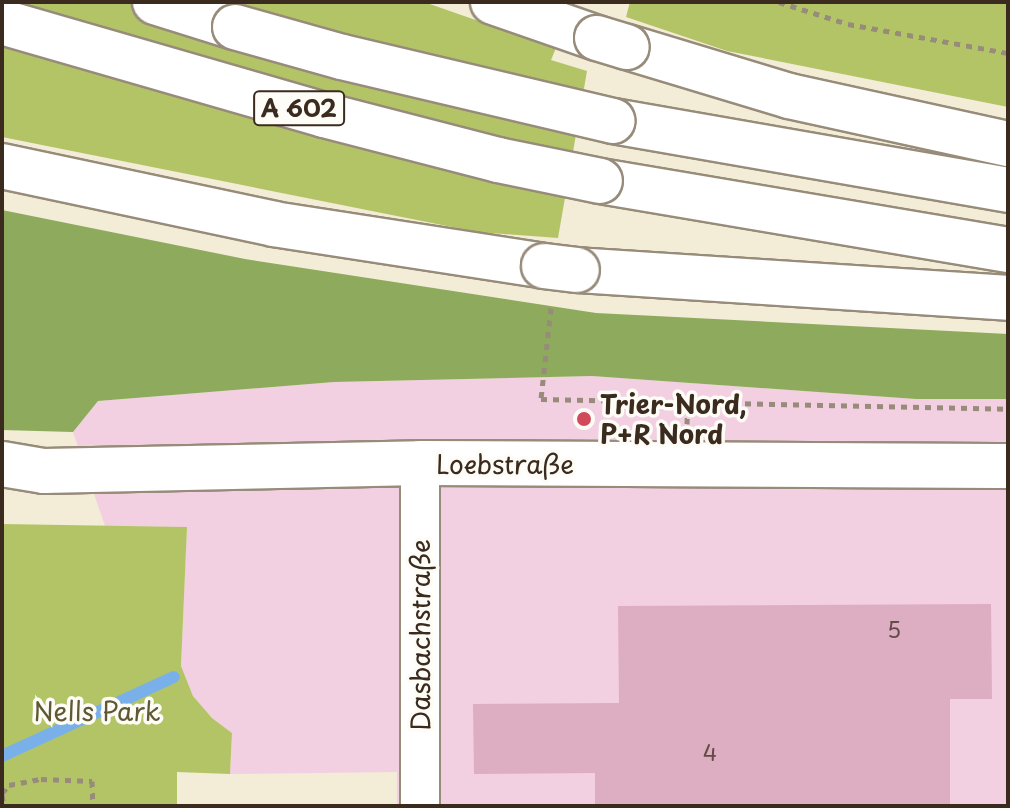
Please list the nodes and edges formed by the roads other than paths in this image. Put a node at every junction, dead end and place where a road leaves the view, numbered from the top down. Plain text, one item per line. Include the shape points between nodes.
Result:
1 (155, 2) edge
2 (493, 2) edge
3 (2, 22) edge
4 (1008, 144) edge
5 (2, 166) edge
6 (1008, 190) edge
7 (1008, 250) edge
8 (1008, 298) edge
9 (420, 463) junction
10 (2, 464) edge
11 (1008, 466) edge
12 (23, 472) edge
13 (420, 806) edge

1 - 6 main road, A 602, bridge via 342,57 613,121
2 - 4 main road via 789,96
3 - 7 main road, A 602, bridge via 498,160
5 - 8 main road via 274,224 560,268
9 - 11 main road, Loebstraße
9 - 12 main road, Loebstraße
9 - 13 street, Dasbachstraße
10 - 12 main road, Loebstraße

